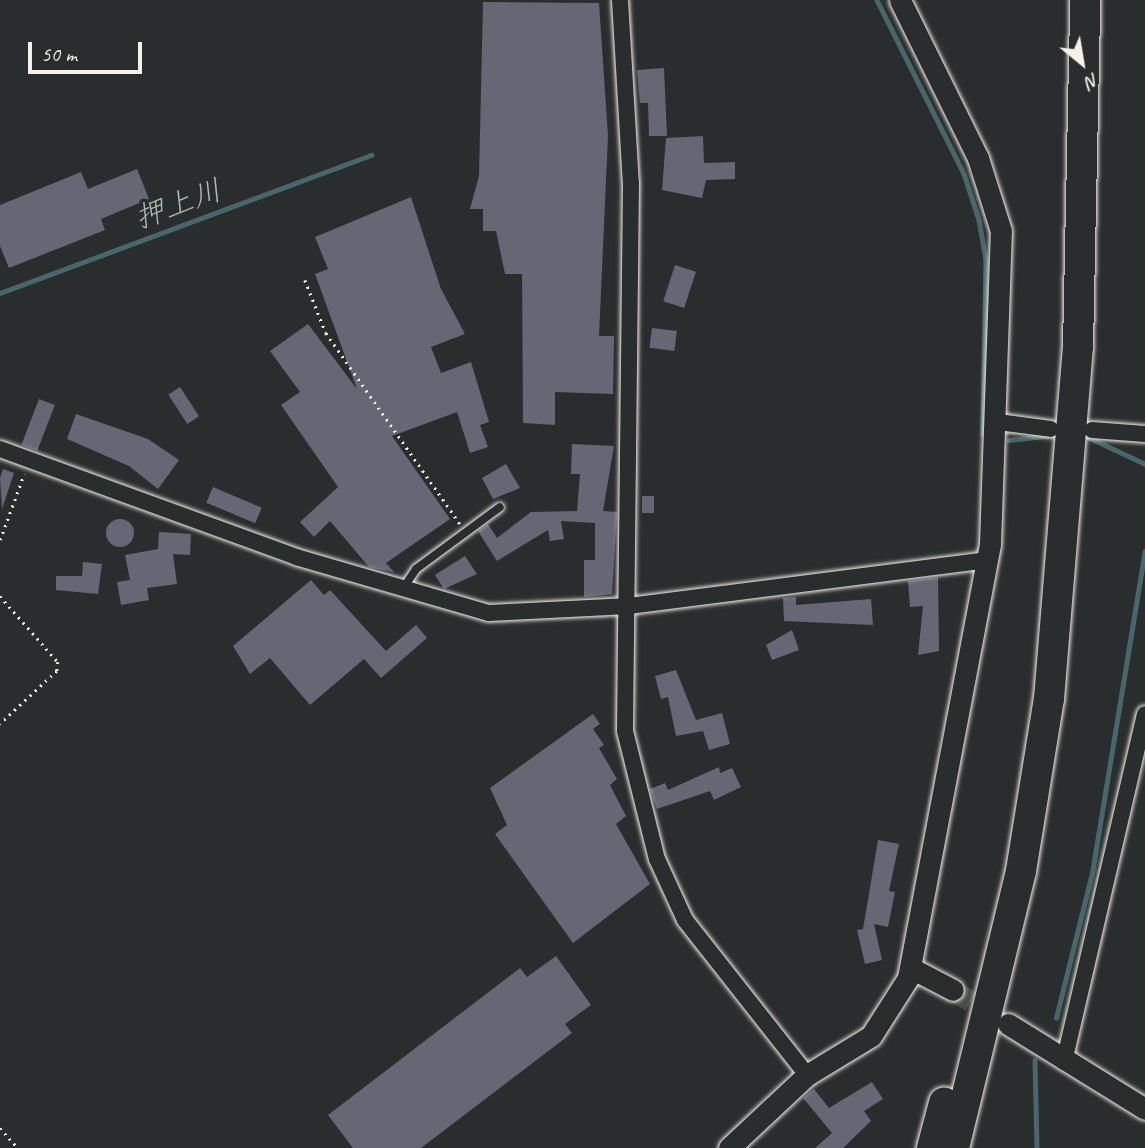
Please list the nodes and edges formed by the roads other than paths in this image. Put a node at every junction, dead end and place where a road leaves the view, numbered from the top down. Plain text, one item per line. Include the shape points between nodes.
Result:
1 (621, 0) edge
2 (900, 0) edge
3 (1085, 0) edge
4 (998, 422) junction
5 (1051, 429) dead end
6 (1092, 430) dead end
7 (1145, 434) edge
8 (0, 449) edge
9 (500, 506) dead end
10 (988, 559) junction
11 (1062, 559) junction
12 (402, 590) junction
13 (629, 606) junction
14 (1145, 714) edge
15 (911, 968) junction
16 (953, 990) tunnel mouth
17 (1008, 1024) tunnel mouth
18 (1064, 1062) junction
19 (807, 1075) junction
20 (1145, 1109) edge
21 (729, 1148) edge
22 (932, 1148) edge
23 (954, 1148) edge

1 - 13 street via 630,95
2 - 4 street via 997,209 1003,263
3 - 11 highway via 1078,347
4 - 5 street
4 - 10 street
6 - 7 street
8 - 12 street
9 - 12 lane via 416,569
10 - 13 street
10 - 15 street
11 - 22 highway via 1006,869
11 - 23 highway via 1049,699 1021,871
12 - 13 street via 489,613
13 - 19 street via 622,677 625,732 657,859 706,950
14 - 18 street
15 - 16 street
15 - 19 street via 871,1035
17 - 18 street
18 - 20 street
19 - 21 street

